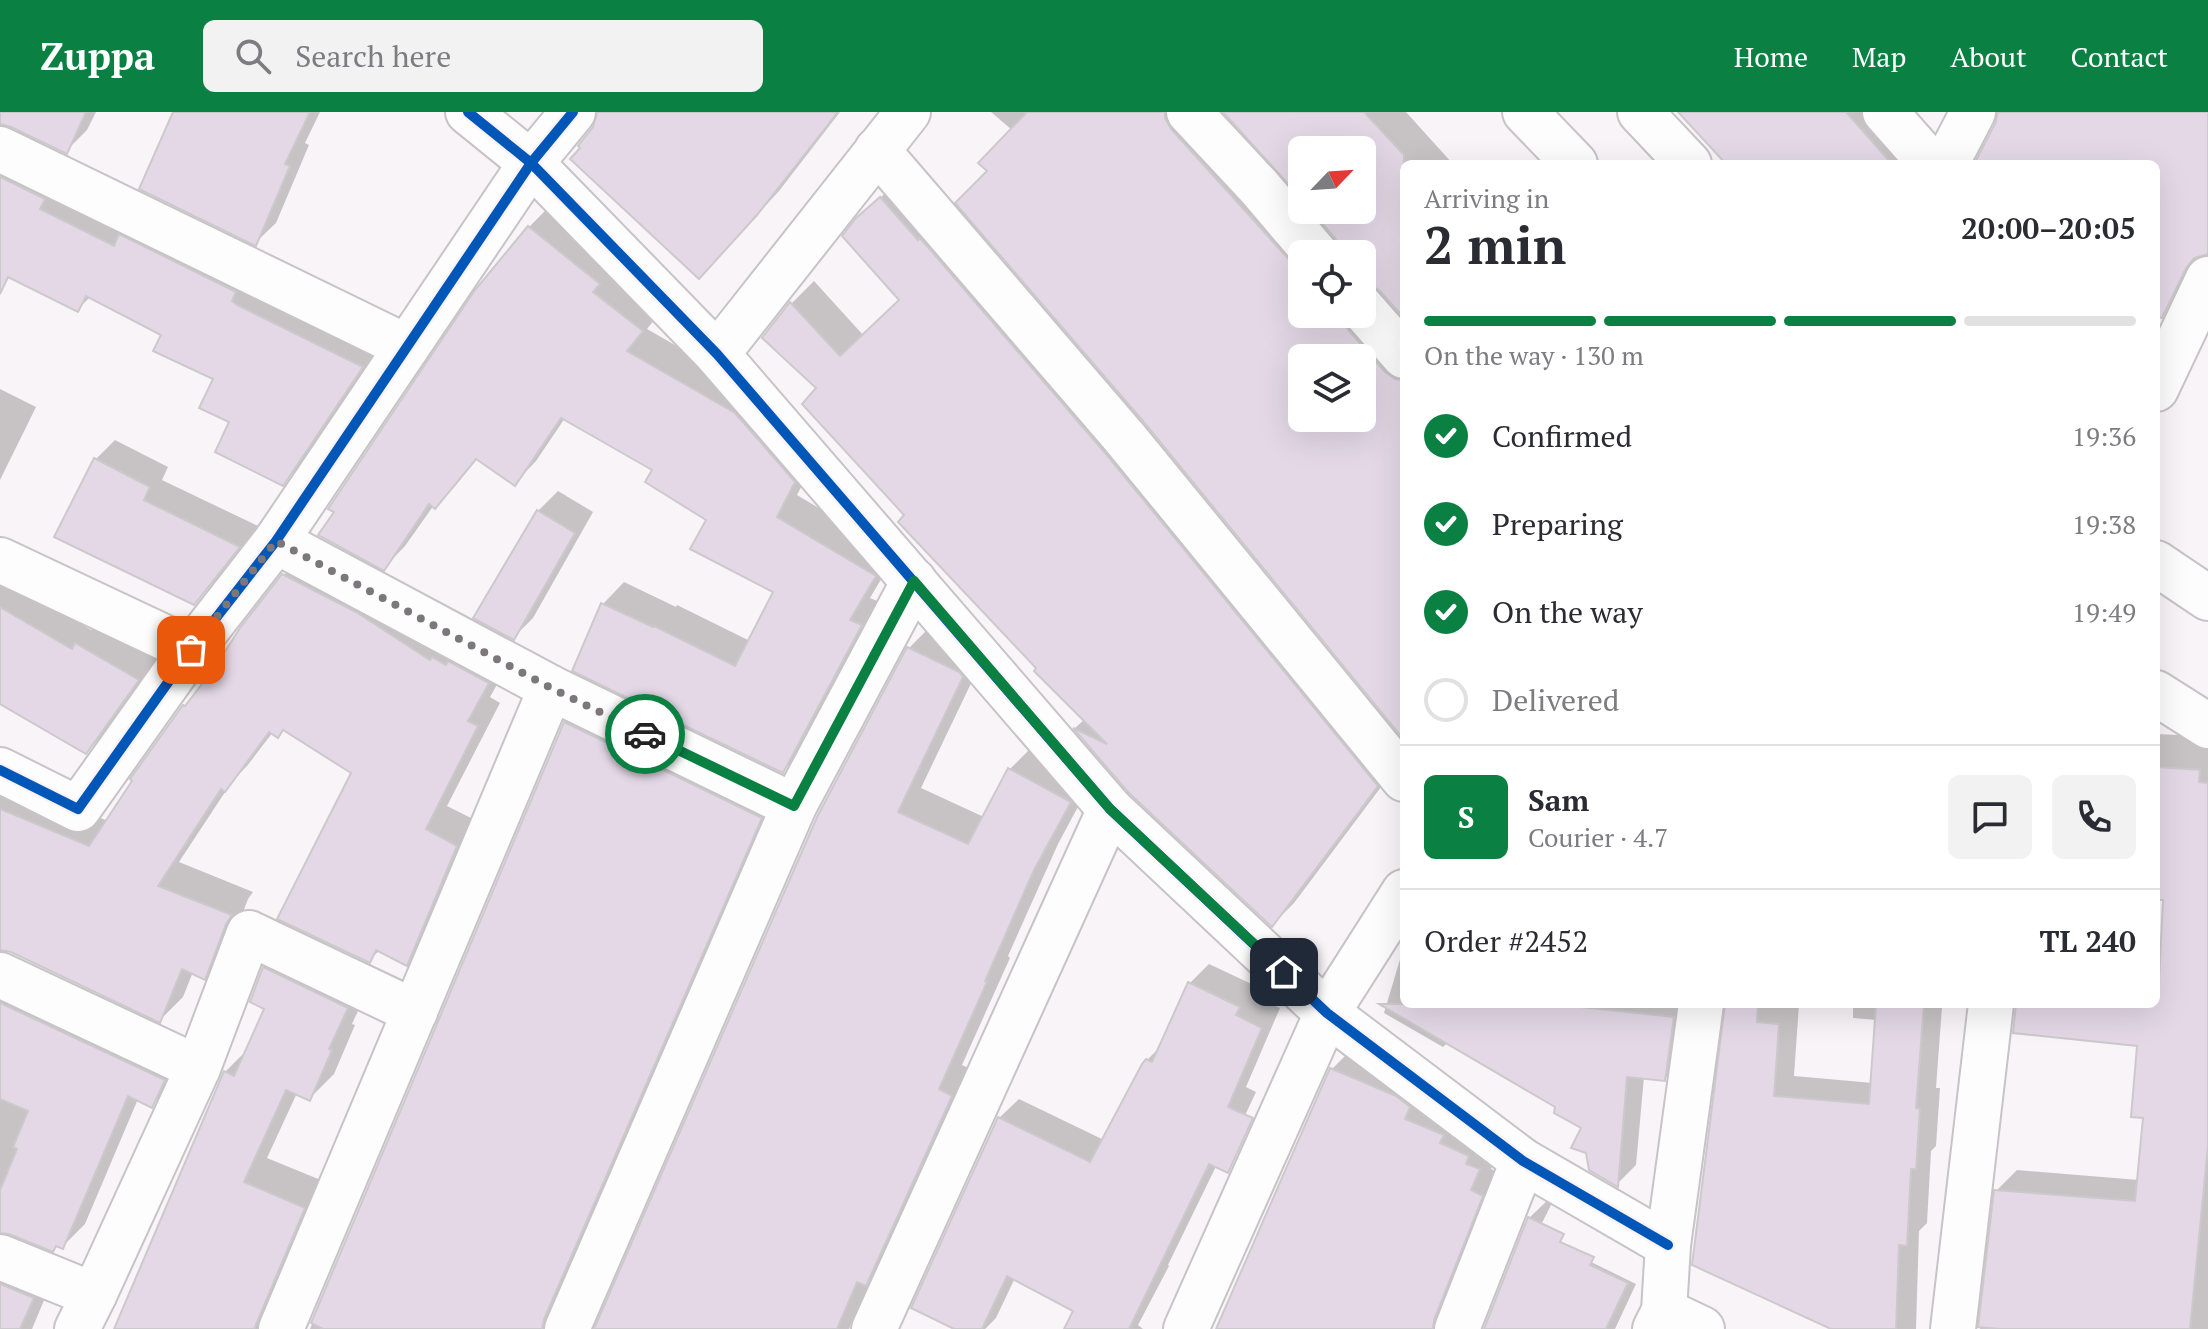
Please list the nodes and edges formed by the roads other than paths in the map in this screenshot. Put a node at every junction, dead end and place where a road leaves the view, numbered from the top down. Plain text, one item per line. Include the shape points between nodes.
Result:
1 (468, 112) edge
2 (573, 112) edge
3 (908, 112) edge
4 (1189, 112) edge
5 (1525, 112) edge
6 (1640, 112) edge
7 (1885, 112) edge
8 (1973, 112) edge
9 (0, 149) edge
10 (877, 150) junction
11 (1571, 160) edge
12 (1685, 160) edge
13 (1927, 160) edge
14 (1948, 160) edge
15 (531, 163) junction
16 (1304, 240) edge
17 (2208, 279) edge
18 (1376, 324) edge
19 (407, 347) junction
20 (1400, 351) edge
21 (717, 354) junction
22 (2160, 381) edge
23 (276, 541) junction
24 (0, 560) edge
25 (2160, 566) edge
26 (914, 581) junction
27 (2208, 598) edge
28 (191, 650) junction
29 (551, 688) junction
30 (2160, 696) edge
31 (2208, 726) edge
32 (0, 770) edge
33 (1400, 774) edge
34 (794, 806) junction
35 (1110, 809) junction
36 (1400, 898) edge
37 (0, 975) edge
38 (1700, 1008) edge
39 (1991, 1008) edge
40 (415, 1012) junction
41 (1327, 1013) junction
42 (198, 1068) junction
43 (1523, 1161) junction
44 (1668, 1245) junction
45 (0, 1257) edge
46 (86, 1312) edge
47 (1674, 1323) edge
48 (281, 1329) edge
49 (567, 1329) edge
50 (874, 1329) edge
51 (1186, 1329) edge
52 (1457, 1329) edge
53 (1953, 1329) edge

1 - 15 street
2 - 15 street
3 - 10 street
4 - 16 street
5 - 11 street
6 - 12 street
7 - 13 street
8 - 14 street
9 - 19 street
10 - 21 street
10 - 33 street via 1124,437
15 - 19 street
15 - 21 street
17 - 22 street
18 - 20 street
19 - 23 street
21 - 26 street
23 - 28 street
23 - 29 street
24 - 28 street
25 - 27 street
26 - 34 street
26 - 35 street
28 - 32 street via 78,809
29 - 34 street
29 - 40 street
30 - 31 street
34 - 49 street
35 - 41 street
35 - 50 street
36 - 41 street
37 - 42 street
38 - 44 street
39 - 53 street
40 - 42 street via 249,933
40 - 48 street
41 - 43 street
41 - 51 street
42 - 46 street
43 - 44 street
43 - 52 street
44 - 47 street
45 - 46 street

